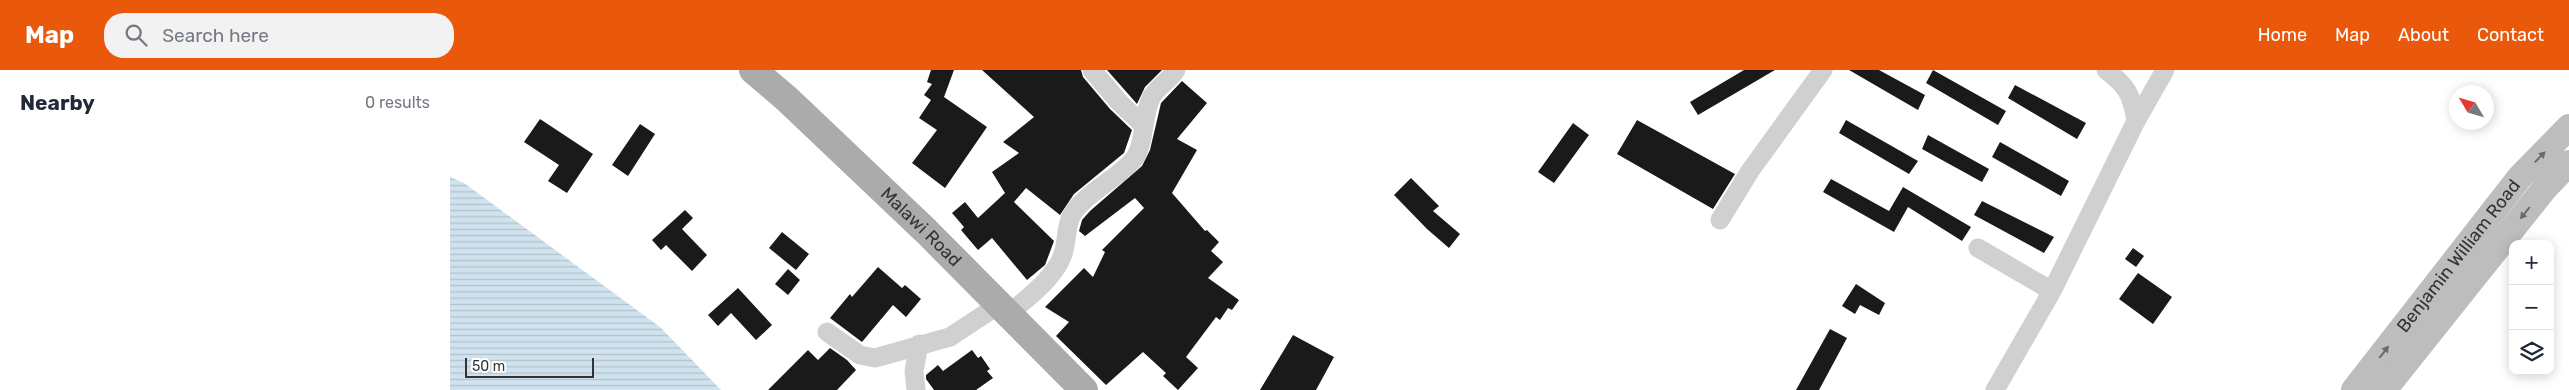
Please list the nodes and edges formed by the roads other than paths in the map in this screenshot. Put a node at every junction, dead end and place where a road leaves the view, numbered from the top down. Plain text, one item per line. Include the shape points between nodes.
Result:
1 (753, 70) edge
2 (1092, 70) edge
3 (1176, 70) edge
4 (1824, 70) edge
5 (2106, 70) edge
6 (2164, 70) edge
7 (2136, 121) junction
8 (1142, 124) junction
9 (2569, 127) edge
10 (2569, 163) edge
11 (1720, 220) dead end
12 (1978, 248) dead end
13 (2052, 291) junction
14 (1005, 308) junction
15 (827, 332) dead end
16 (919, 344) junction
17 (916, 390) edge
18 (1084, 390) edge
19 (1995, 390) edge
20 (2354, 390) edge
21 (2384, 390) edge

1 - 14 main road, Malawi Road
2 - 8 street via 1118,102
3 - 8 street via 1152,97
4 - 11 street via 1750,171
5 - 7 street via 2122,83 2133,100
6 - 7 street
7 - 13 street
8 - 14 street via 1138,153 1132,162 1096,188 1074,211 1068,224 1063,255 1044,281
20 -> 9 main road, Benjamin William Road via 2520,177
10 -> 21 main road, Benjamin William Road via 2545,188
12 - 13 street
13 - 19 street
14 - 16 street via 950,337
14 - 18 main road, Malawi Road
15 - 16 street via 860,354 875,358
16 - 17 street via 914,371

